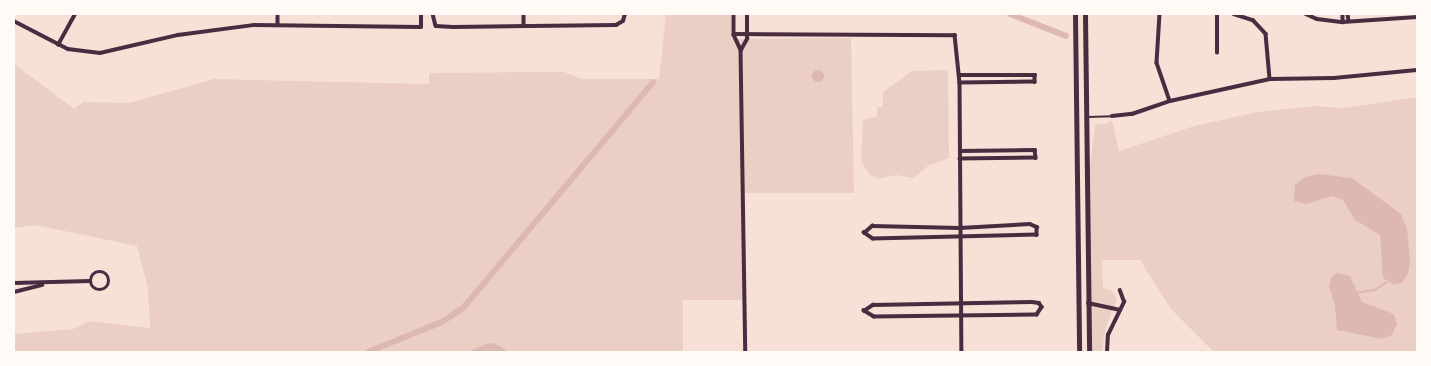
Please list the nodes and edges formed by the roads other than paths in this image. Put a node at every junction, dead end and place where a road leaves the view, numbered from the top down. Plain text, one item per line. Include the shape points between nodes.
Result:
1 (75, 14) edge
2 (278, 14) edge
3 (420, 14) edge
4 (433, 14) edge
5 (524, 14) edge
6 (625, 14) edge
7 (734, 14) edge
8 (747, 14) edge
9 (1160, 14) edge
10 (1217, 14) edge
11 (1234, 14) edge
12 (1306, 14) edge
13 (1343, 14) edge
14 (1348, 14) edge
15 (1085, 15) edge
16 (1075, 16) edge
17 (1417, 18) edge
18 (14, 21) edge
19 (1348, 21) junction
20 (1343, 22) junction
21 (278, 24) junction
22 (524, 26) junction
23 (734, 34) junction
24 (747, 35) junction
25 (58, 45) junction
26 (741, 50) junction
27 (1217, 52) dead end
28 (1417, 70) edge
29 (959, 75) junction
30 (998, 75) junction
31 (1270, 79) junction
32 (960, 83) junction
33 (998, 83) junction
34 (1170, 100) junction
35 (1112, 116) joint
36 (1086, 118) junction
37 (960, 151) junction
38 (999, 151) junction
39 (960, 159) junction
40 (999, 159) junction
41 (1001, 227) junction
42 (910, 228) junction
43 (960, 228) junction
44 (1002, 235) junction
45 (910, 236) junction
46 (960, 236) junction
47 (90, 281) junction
48 (14, 283) edge
49 (42, 284) junction
50 (1120, 291) dead end
51 (14, 292) edge
52 (1088, 303) junction
53 (1002, 305) junction
54 (911, 306) junction
55 (961, 306) junction
56 (1120, 310) junction
57 (1003, 313) junction
58 (961, 314) junction
59 (912, 315) junction
60 (746, 352) edge
61 (962, 352) edge
62 (1079, 352) edge
63 (1089, 352) edge
64 (1107, 352) edge

1 - 25 street
2 - 21 street
3 - 21 street via 421,28
4 - 22 street via 434,24 439,27
5 - 22 street
6 - 22 street via 623,22 616,25
7 - 23 street
8 - 24 street
9 - 34 street via 1157,63
10 - 27 street
11 - 31 street via 1253,20 1266,34
12 - 20 street via 1317,19
13 - 20 street
14 - 19 street
15 - 36 main road
16 - 62 main road
17 - 19 street
18 - 25 street
19 - 20 street
21 - 25 street via 198,32 107,53 84,52
23 - 24 street
23 - 26 street
24 - 26 street
24 - 29 street via 955,34
26 - 60 street
28 - 31 street via 1334,78
29 - 30 street
29 - 32 street
30 - 33 street
30 - 33 street via 1035,75 1035,82
31 - 34 street
32 - 33 street
32 - 37 street
34 - 35 street via 1132,114
35 - 36 lane
36 - 52 main road
37 - 38 street
37 - 39 street
38 - 40 street
38 - 40 street via 1036,150 1036,158
39 - 40 street
39 - 43 street
41 - 43 street
41 - 44 street
41 - 44 street via 1030,224 1039,230 1034,236
42 - 43 street
42 - 45 street
42 - 45 street via 872,226 864,233 868,239
43 - 46 street
44 - 46 street
45 - 46 street
46 - 55 street
47 - 47 street via 98,290 109,283 107,276 100,272 93,274
47 - 49 street
48 - 49 street
49 - 51 street
50 - 56 street via 1124,302
52 - 56 street
52 - 63 main road
53 - 55 street
53 - 57 street
53 - 57 street via 1039,302 1042,307 1038,315
54 - 55 street
54 - 59 street
54 - 59 street via 874,305 864,311 874,317
55 - 58 street
56 - 64 street via 1108,335
57 - 58 street
58 - 59 street
58 - 61 street

